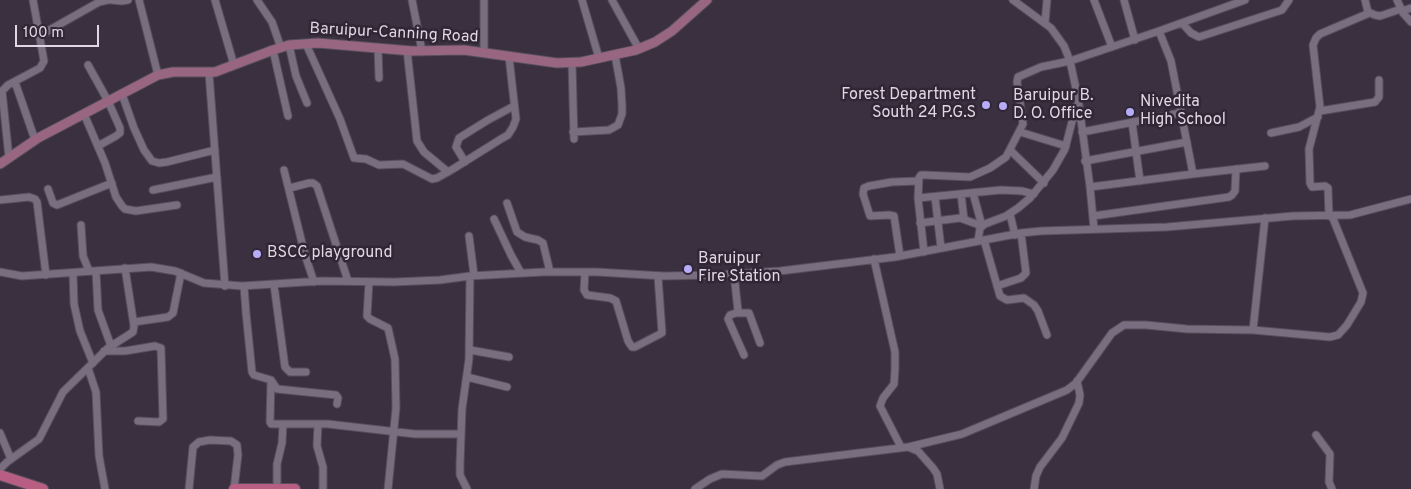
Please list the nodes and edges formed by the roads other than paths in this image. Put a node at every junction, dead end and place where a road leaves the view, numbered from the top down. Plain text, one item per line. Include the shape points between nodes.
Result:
1 (33, 0) edge
2 (109, 0) edge
3 (128, 0) edge
4 (139, 0) edge
5 (215, 0) edge
6 (258, 0) edge
7 (412, 0) edge
8 (484, 0) edge
9 (582, 0) edge
10 (612, 0) edge
11 (707, 0) edge
12 (1014, 0) edge
13 (1047, 0) edge
14 (1094, 0) edge
15 (1124, 0) edge
16 (1245, 0) edge
17 (1289, 0) edge
18 (1365, 0) edge
19 (1397, 0) edge
20 (1230, 2) edge
21 (1411, 8) edge
22 (1402, 10) junction
23 (1368, 12) junction
24 (1411, 22) edge
25 (1045, 23) junction
26 (1182, 23) junction
27 (1159, 31) junction
28 (39, 36) junction
29 (1135, 40) junction
30 (306, 44) junction
31 (1112, 47) junction
32 (281, 48) junction
33 (378, 48) junction
34 (639, 49) junction
35 (407, 50) junction
36 (422, 50) junction
37 (484, 54) junction
38 (614, 55) junction
39 (508, 57) junction
40 (599, 58) junction
41 (1070, 61) junction
42 (572, 62) junction
43 (88, 65) dead end
44 (234, 65) junction
45 (209, 73) junction
46 (158, 75) junction
47 (379, 78) dead end
48 (1379, 80) dead end
49 (15, 82) junction
50 (1, 90) edge
51 (122, 94) junction
52 (1078, 98) junction
53 (108, 101) junction
54 (307, 103) dead end
55 (514, 106) junction
56 (84, 114) junction
57 (1180, 114) junction
58 (1319, 114) junction
59 (288, 116) dead end
60 (1132, 122) junction
61 (1020, 132) junction
62 (1082, 132) junction
63 (1271, 133) dead end
64 (35, 140) junction
65 (1186, 142) junction
66 (98, 146) junction
67 (1066, 146) junction
68 (215, 150) junction
69 (1010, 150) junction
70 (1136, 151) junction
71 (8, 158) junction
72 (1086, 161) junction
73 (465, 162) junction
74 (0, 164) edge
75 (1265, 166) dead end
76 (1236, 169) junction
77 (284, 170) dead end
78 (448, 172) junction
79 (1194, 174) junction
80 (217, 177) junction
81 (918, 181) junction
82 (1044, 182) junction
83 (1140, 182) junction
84 (112, 183) junction
85 (1090, 187) junction
86 (290, 188) junction
87 (48, 189) dead end
88 (153, 190) dead end
89 (973, 192) junction
90 (961, 194) junction
91 (1034, 194) junction
92 (935, 197) junction
93 (918, 198) junction
94 (1411, 199) edge
95 (0, 200) edge
96 (507, 203) dead end
97 (177, 205) dead end
98 (1010, 214) junction
99 (1093, 216) junction
100 (1331, 216) junction
101 (494, 218) dead end
102 (1265, 218) junction
103 (964, 219) junction
104 (937, 220) junction
105 (920, 223) junction
106 (80, 225) dead end
107 (982, 226) junction
108 (1094, 229) junction
109 (1018, 234) junction
110 (469, 236) dead end
111 (981, 241) junction
112 (941, 248) junction
113 (924, 252) junction
114 (900, 256) junction
115 (874, 259) junction
116 (125, 268) junction
117 (93, 271) junction
118 (0, 272) edge
119 (73, 272) junction
120 (550, 272) junction
121 (585, 272) junction
122 (181, 273) junction
123 (521, 273) junction
124 (734, 274) junction
125 (46, 275) junction
126 (472, 275) junction
127 (658, 276) junction
128 (314, 282) junction
129 (348, 282) junction
130 (369, 282) junction
131 (274, 284) junction
132 (225, 286) junction
133 (244, 286) junction
134 (998, 286) junction
135 (736, 313) junction
136 (134, 322) junction
137 (1254, 330) junction
138 (1047, 334) dead end
139 (760, 343) dead end
140 (111, 346) junction
141 (470, 350) junction
142 (104, 351) junction
143 (744, 355) dead end
144 (509, 357) dead end
145 (90, 366) junction
146 (306, 372) dead end
147 (467, 377) junction
148 (271, 380) junction
149 (1077, 381) junction
150 (506, 386) dead end
151 (337, 404) dead end
152 (138, 421) dead end
153 (283, 424) junction
154 (318, 424) junction
155 (394, 432) junction
156 (0, 433) edge
157 (460, 434) junction
158 (1316, 436) dead end
159 (904, 447) junction
160 (11, 459) junction
161 (0, 469) edge
162 (0, 475) edge
163 (43, 489) edge
164 (104, 489) edge
165 (189, 489) edge
166 (234, 489) edge
167 (275, 489) edge
168 (295, 489) edge
169 (323, 489) edge
170 (388, 489) edge
171 (467, 489) edge
172 (695, 489) edge
173 (940, 489) edge
174 (1034, 489) edge
175 (1332, 489) edge

1 - 28 street
2 - 3 street
2 - 28 street via 99,2
4 - 46 street
5 - 44 street
6 - 32 street via 272,22
7 - 36 street
8 - 37 street
9 - 40 street
10 - 34 street
11 - 34 main road, Baruipur-Canning Road via 672,31
12 - 25 street
13 - 25 street
14 - 31 street
15 - 29 street
16 - 20 street
17 - 26 street via 1282,10 1199,37
18 - 23 street
19 - 22 street
20 - 26 street
21 - 22 street
22 - 23 street via 1380,16
22 - 24 street
23 - 58 street via 1320,34 1314,41
25 - 41 street via 1064,46
26 - 27 street
27 - 29 street
27 - 57 street via 1172,62
28 - 49 street via 43,66
29 - 31 street
30 - 32 main road, Baruipur-Canning Road
30 - 33 main road, Baruipur-Canning Road
30 - 78 street via 354,158 379,165 403,164 432,179
31 - 41 street
32 - 44 main road, Baruipur-Canning Road
32 - 54 street
32 - 59 street
33 - 35 main road, Baruipur-Canning Road
33 - 47 street
34 - 38 main road, Baruipur-Canning Road
35 - 36 main road, Baruipur-Canning Road
35 - 78 street via 417,141 424,152
36 - 37 main road, Baruipur-Canning Road via 464,50
37 - 39 main road, Baruipur-Canning Road
38 - 40 main road, Baruipur-Canning Road
38 - 42 street via 622,114 613,130 573,135
39 - 42 main road, Baruipur-Canning Road
39 - 55 street
40 - 42 main road, Baruipur-Canning Road
41 - 52 street
41 - 61 street via 1041,67 1018,78 1023,124
43 - 53 street
44 - 45 main road, Baruipur-Canning Road
45 - 46 main road, Baruipur-Canning Road
45 - 68 street
46 - 51 main road, Baruipur-Canning Road
48 - 58 street via 1379,97 1375,102
49 - 50 street
49 - 64 street
50 - 71 street
51 - 53 main road, Baruipur-Canning Road
51 - 68 street via 140,143 152,161 167,162
52 - 62 street
52 - 67 street
53 - 56 main road, Baruipur-Canning Road
53 - 66 street via 120,132
55 - 73 street via 516,121 510,132
55 - 73 street via 459,138 457,150
56 - 64 main road, Baruipur-Canning Road
56 - 66 street
57 - 60 street
57 - 65 street
58 - 63 street via 1299,127
58 - 100 street via 1309,149 1310,183 1312,187 1328,188
60 - 62 street
60 - 70 street
61 - 67 street
61 - 69 street
62 - 72 street
64 - 71 main road, Baruipur-Canning Road
65 - 70 street
65 - 79 street
66 - 84 street
67 - 82 street
68 - 80 street
69 - 81 street via 1003,159 973,176 921,175
69 - 82 street
70 - 72 street
70 - 83 street
71 - 74 main road, Baruipur-Canning Road
72 - 85 street
73 - 78 street
75 - 76 street
76 - 79 street
76 - 99 street via 1235,191 1228,197
77 - 86 street
79 - 83 street
80 - 88 street
80 - 132 street
81 - 93 street
81 - 114 street via 864,188 870,216 894,216
82 - 91 street
83 - 85 street
84 - 87 street via 57,205 53,203
84 - 97 street via 125,209 136,211
85 - 99 street
86 - 128 street
86 - 129 street via 308,182 317,186
89 - 90 street
89 - 91 street via 1017,190
89 - 107 street
90 - 92 street
90 - 103 street
91 - 98 street
92 - 93 street
92 - 104 street
93 - 105 street
94 - 100 street via 1356,214
95 - 125 street via 35,199
96 - 120 street via 517,232 543,244
98 - 107 street
98 - 109 street
99 - 108 street
100 - 102 street
100 - 137 street via 1363,293 1362,302 1347,325 1330,337
101 - 123 street
102 - 108 street via 1168,227
102 - 137 street
103 - 104 street
103 - 107 street
104 - 105 street
104 - 112 street
105 - 113 street
106 - 117 street via 83,256
107 - 111 street via 979,231
108 - 109 street
109 - 111 street
109 - 134 street via 1026,273
110 - 126 street
111 - 112 street
111 - 134 street
112 - 113 street
113 - 114 street
114 - 115 street
115 - 124 street
115 - 159 street via 896,369 894,384 880,406
116 - 117 street
116 - 122 street via 151,266
116 - 136 street
117 - 119 street
117 - 140 street via 98,310
118 - 125 street via 22,276
119 - 125 street
119 - 145 street via 74,304
120 - 121 street
120 - 123 street
121 - 127 street
121 - 127 street via 584,290 588,295 616,301 632,347 662,333
122 - 132 street via 204,283
122 - 136 street via 174,313 168,317
123 - 126 street
124 - 127 street
124 - 135 street
126 - 130 street via 440,280
126 - 141 street
128 - 129 street
128 - 131 street
129 - 130 street
130 - 155 street via 368,316 388,328 395,359
131 - 133 street
131 - 146 street via 285,367 290,372
132 - 133 street
133 - 148 street via 252,372
134 - 138 street via 1004,299 1024,298 1034,305
135 - 139 street via 749,313
135 - 143 street via 728,319
136 - 140 street via 132,334
137 - 149 street via 1124,325 1112,333
140 - 142 street
141 - 144 street
141 - 147 street
142 - 145 street
142 - 152 street via 161,348 163,419 158,422
145 - 160 street via 63,392 39,439
145 - 164 street via 96,392
147 - 150 street
147 - 157 street
148 - 151 street via 277,389 334,394 338,398
148 - 153 street via 270,422
149 - 159 street via 1061,393 962,434
149 - 174 street via 1079,403 1062,438 1040,467
153 - 154 street
153 - 167 street
154 - 155 street
154 - 169 street via 317,446 323,467
155 - 157 street
155 - 170 street
156 - 160 street
157 - 171 street via 460,470
158 - 175 street via 1330,454 1328,482
159 - 172 street via 785,462 760,476 722,474
159 - 173 street via 918,452 934,468
160 - 161 street
162 - 163 main road
165 - 166 street via 193,448 198,442 210,440 231,441 237,446
166 - 167 main road
167 - 168 main road

